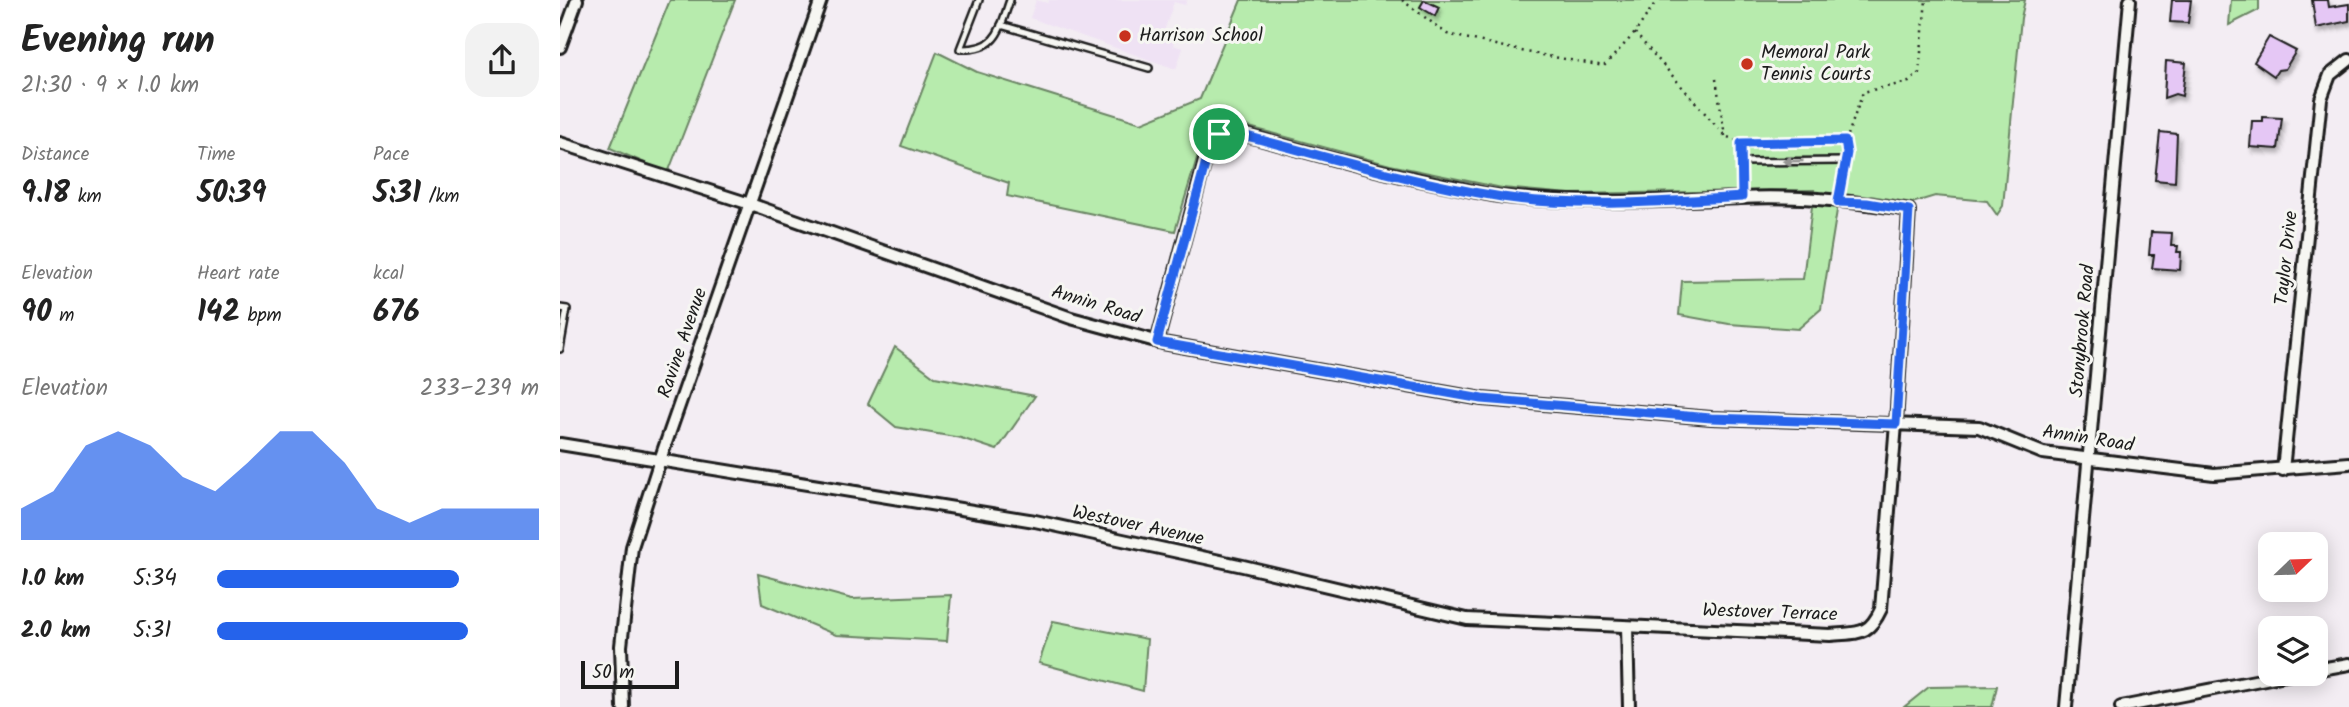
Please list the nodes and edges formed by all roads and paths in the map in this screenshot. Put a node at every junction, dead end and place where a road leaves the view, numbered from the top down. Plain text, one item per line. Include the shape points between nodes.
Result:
1 (577, 0) edge
2 (821, 0) edge
3 (979, 0) edge
4 (1010, 0) edge
5 (1402, 0) edge
6 (1657, 0) edge
7 (1926, 0) edge
8 (2130, 0) edge
9 (1001, 24) junction
10 (1635, 33) junction
11 (560, 47) edge
12 (2349, 60) edge
13 (1149, 68) dead end
14 (1716, 79) dead end
15 (1725, 135) junction
16 (1845, 141) junction
17 (560, 143) edge
18 (1741, 143) junction
19 (1845, 161) junction
20 (1741, 162) junction
21 (1742, 197) junction
22 (1838, 202) junction
23 (750, 204) junction
24 (560, 307) edge
25 (1157, 342) junction
26 (560, 349) edge
27 (1896, 424) junction
28 (560, 444) edge
29 (2088, 459) junction
30 (660, 460) junction
31 (2349, 463) edge
32 (2283, 470) junction
33 (1627, 627) junction
34 (2349, 664) edge
35 (2328, 668) edge
36 (2258, 680) edge
37 (622, 707) edge
38 (1629, 707) edge
39 (2066, 707) edge
40 (2121, 707) edge

1 - 11 street
2 - 23 street, Ravine Avenue
3 - 9 lane via 960,49 984,48 994,41
4 - 9 lane
5 - 10 path via 1447,34 1605,66
6 - 10 path
7 - 16 path via 1919,72 1909,82 1863,92
8 - 29 street, Stonybrook Road
9 - 13 lane
10 - 15 path
12 - 32 street, Taylor Drive via 2330,75 2321,99
14 - 15 path
15 - 18 path
16 - 18 lane
16 - 19 lane
17 - 23 street, Annin Road
18 - 20 lane
19 -> 20 lane
19 - 22 lane
20 - 21 lane
21 - 22 street
21 - 25 street via 1677,202 1504,197 1388,174 1228,131 1212,139
22 - 27 street via 1909,210
23 - 25 street, Annin Road via 1071,318
23 - 30 street, Ravine Avenue
24 - 26 lane via 567,309
25 - 27 street, Annin Road via 1482,399 1711,418
27 - 29 street, Annin Road via 1979,427 2043,453
27 - 33 street, Westover Terrace via 1881,609 1862,633
28 - 30 street, Westover Avenue
29 - 32 street, Annin Road via 2214,474
29 - 39 street, Stonybrook Road
30 - 33 street, Westover Avenue via 1035,521 1466,620
30 - 37 street, Ravine Avenue via 632,547 621,646
31 - 32 street, Annin Road
33 - 38 street
34 - 35 street
36 - 40 street

